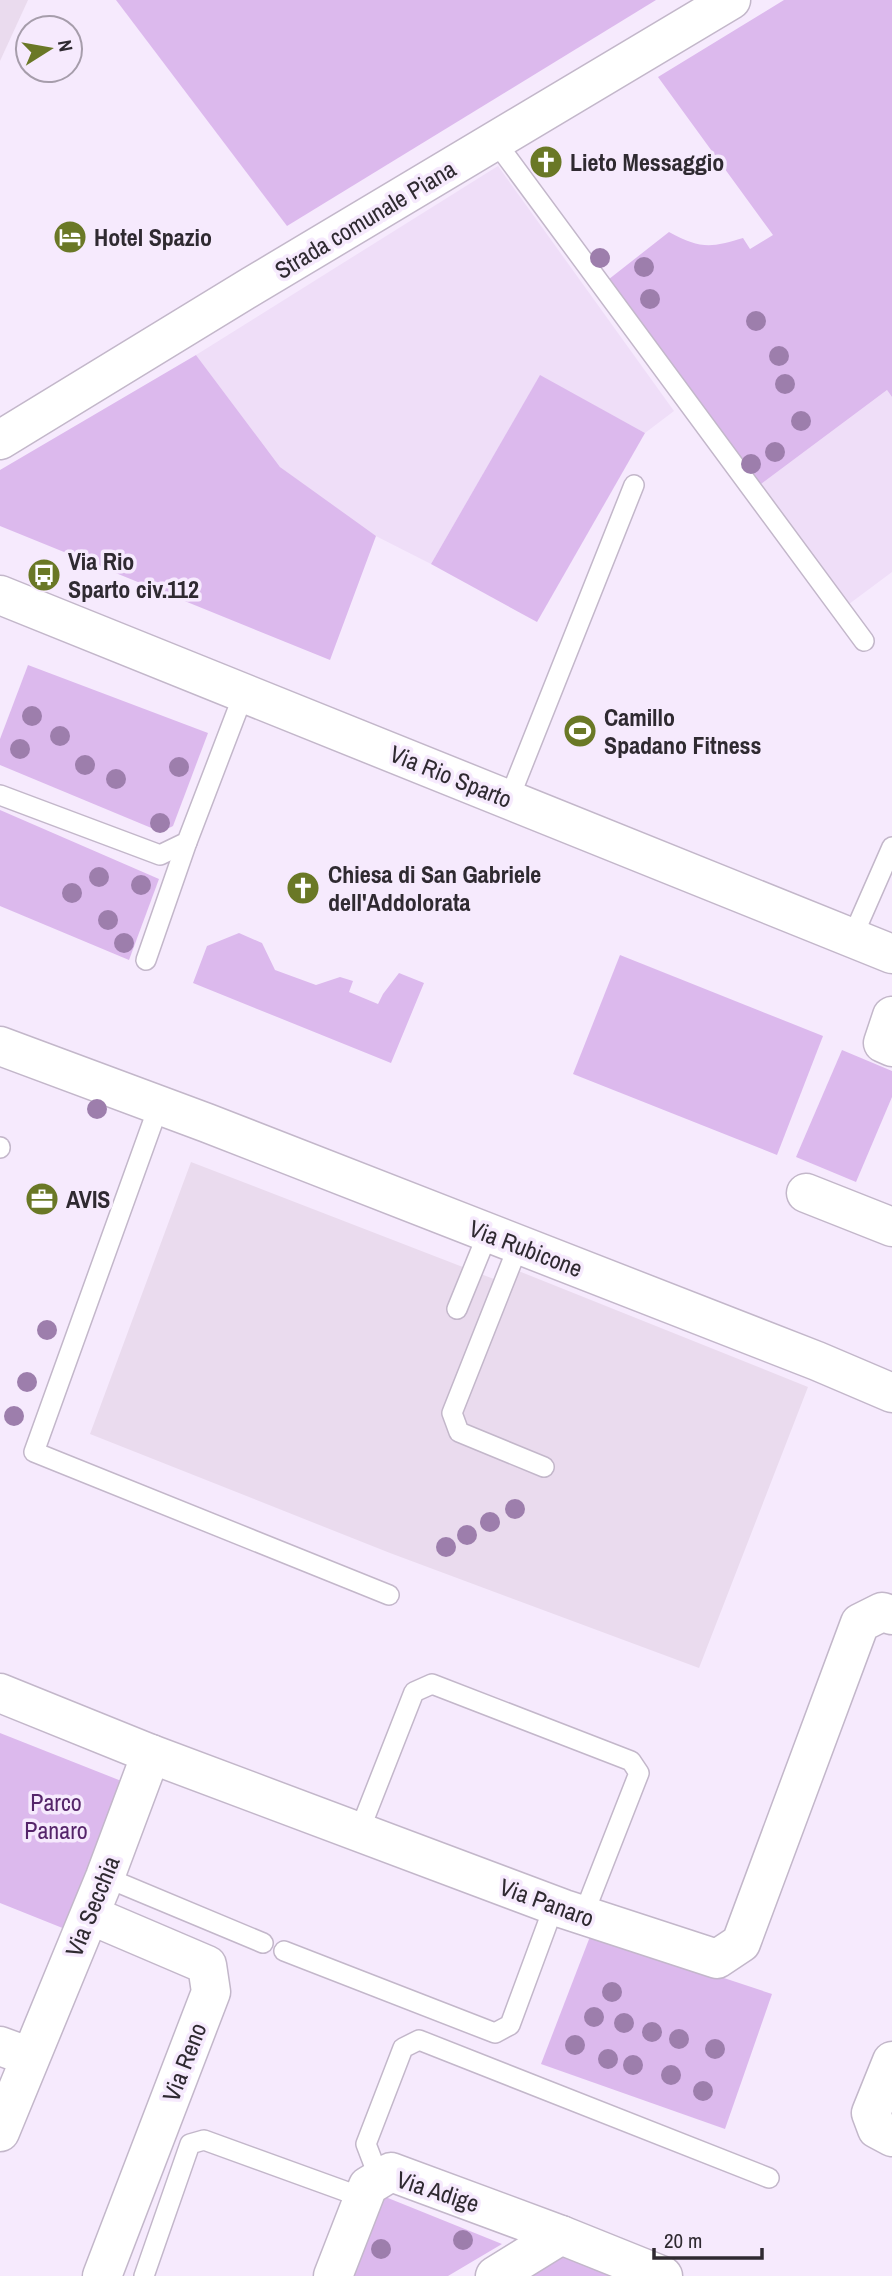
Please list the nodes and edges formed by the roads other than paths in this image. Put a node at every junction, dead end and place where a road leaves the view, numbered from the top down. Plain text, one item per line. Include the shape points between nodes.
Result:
1 (730, 0) edge
2 (495, 141) junction
3 (0, 440) edge
4 (634, 485) dead end
5 (3, 595) edge
6 (864, 641) dead end
7 (244, 693) junction
8 (0, 795) edge
9 (509, 799) junction
10 (187, 842) junction
11 (892, 847) edge
12 (852, 938) junction
13 (892, 954) edge
14 (146, 960) dead end
15 (892, 1016) edge
16 (0, 1046) edge
17 (892, 1047) edge
18 (159, 1105) junction
19 (806, 1193) dead end
20 (892, 1227) edge
21 (504, 1239) junction
22 (457, 1309) dead end
23 (892, 1393) edge
24 (544, 1467) dead end
25 (388, 1595) dead end
26 (892, 1615) edge
27 (0, 1693) edge
28 (151, 1754) junction
29 (359, 1832) junction
30 (105, 1877) junction
31 (569, 1911) junction
32 (90, 1915) junction
33 (263, 1943) dead end
34 (284, 1951) dead end
35 (15, 2052) edge
36 (892, 2061) edge
37 (882, 2125) edge
38 (0, 2132) edge
39 (769, 2178) dead end
40 (372, 2188) junction
41 (561, 2235) junction
42 (102, 2276) edge
43 (144, 2276) edge
44 (332, 2276) edge
45 (495, 2276) edge
46 (663, 2276) edge

1 - 2 street, Strada comunale Piana
2 - 3 street, Strada comunale Piana
2 - 6 lane
4 - 9 lane
5 - 7 street, Via Rio Sparto
7 - 9 street, Via Rio Sparto
7 - 10 lane
8 - 10 lane via 160,855
9 - 12 street, Via Rio Sparto
10 - 14 lane
11 - 12 lane
12 - 13 street, Via Rio Sparto
15 - 17 street via 883,1043
16 - 18 street, Via Rubicone
18 - 21 street, Via Rubicone
18 - 25 lane via 34,1452
19 - 20 street
21 - 22 lane
21 - 23 street, Via Rubicone
21 - 24 lane via 452,1413 458,1432
26 - 31 street, Via Panaro via 882,1612 860,1623 741,1942 718,1959
27 - 28 street, Via Panaro
28 - 29 street, Via Panaro
28 - 30 street, Via Secchia
29 - 31 street, Via Panaro
29 - 31 lane via 414,1692 432,1684 631,1761 639,1773
30 - 32 street, Via Secchia
30 - 33 lane
31 - 34 lane via 510,2025 495,2033
32 - 35 street, Via Secchia
32 - 42 street, Via Reno via 207,1965 211,1992
35 - 38 street, Via Secchia
36 - 37 street
39 - 40 lane via 419,2040 402,2048 366,2144
40 - 41 street, Via Adige via 391,2172
40 - 43 lane via 204,2140 190,2144
40 - 44 street, Via Adige
41 - 45 street
41 - 46 street, Via Adige

